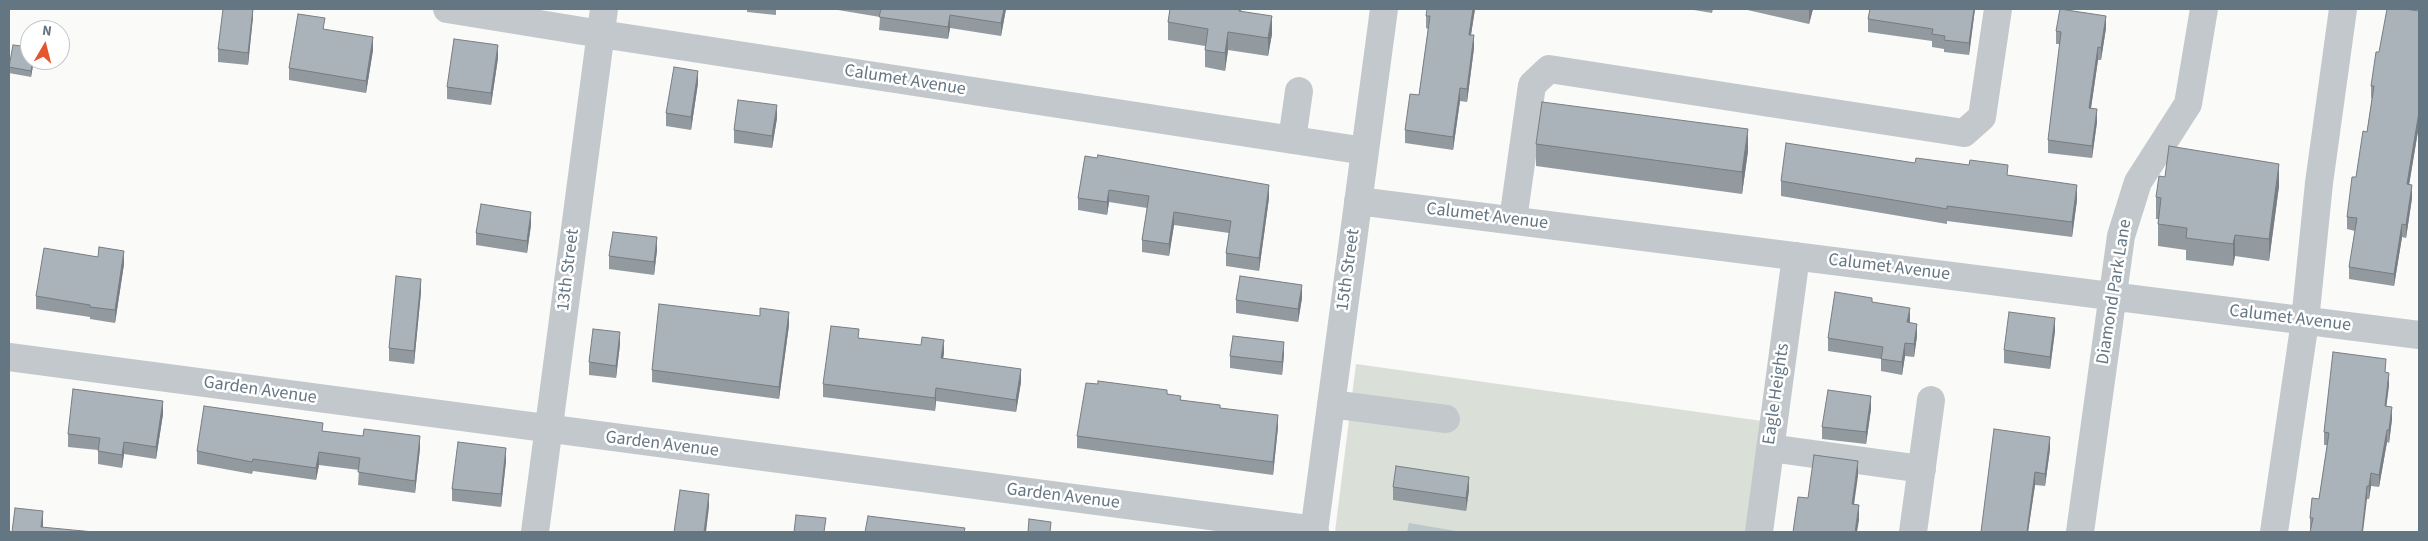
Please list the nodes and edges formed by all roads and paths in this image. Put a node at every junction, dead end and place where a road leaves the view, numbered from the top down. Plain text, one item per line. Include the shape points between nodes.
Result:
1 (447, 9) edge
2 (1384, 9) edge
3 (1998, 9) edge
4 (2204, 9) edge
5 (2343, 9) edge
6 (602, 22) edge
7 (1299, 90) dead end
8 (1292, 140) junction
9 (1365, 151) junction
10 (1358, 201) junction
11 (1513, 220) junction
12 (1796, 256) junction
13 (2112, 296) junction
14 (2305, 321) junction
15 (2419, 334) edge
16 (9, 357) edge
17 (1931, 400) dead end
18 (1331, 404) junction
19 (1446, 419) dead end
20 (548, 430) junction
21 (1770, 448) junction
22 (1922, 469) junction
23 (1314, 531) edge
24 (535, 532) edge
25 (1759, 532) edge
26 (1913, 532) edge
27 (2080, 532) edge
28 (2274, 532) edge

1 - 6 street, Calumet Avenue
2 - 9 street, 15th Street
3 - 11 street via 1982,116 1964,133 1549,69 1532,84
4 - 13 street, Diamond Park Lane via 2188,104 2138,182 2121,236
5 - 14 street via 2319,183
6 - 8 street, Calumet Avenue
6 - 20 street, 13th Street
7 - 8 street
8 - 9 street, Calumet Avenue
9 - 10 street, 15th Street
10 - 11 street, Calumet Avenue
10 - 18 street, 15th Street
11 - 12 street, Calumet Avenue
12 - 13 street, Calumet Avenue
12 - 21 street, Eagle Heights
13 - 14 street, Calumet Avenue
13 - 27 street, Diamond Park Lane
14 - 15 street, Calumet Avenue
14 - 28 street
16 - 20 street, Garden Avenue
17 - 22 street
18 - 19 street
18 - 23 street, 15th Street
20 - 23 street, Garden Avenue
20 - 24 street, 13th Street
21 - 22 street
21 - 25 street, Eagle Heights
22 - 26 street

